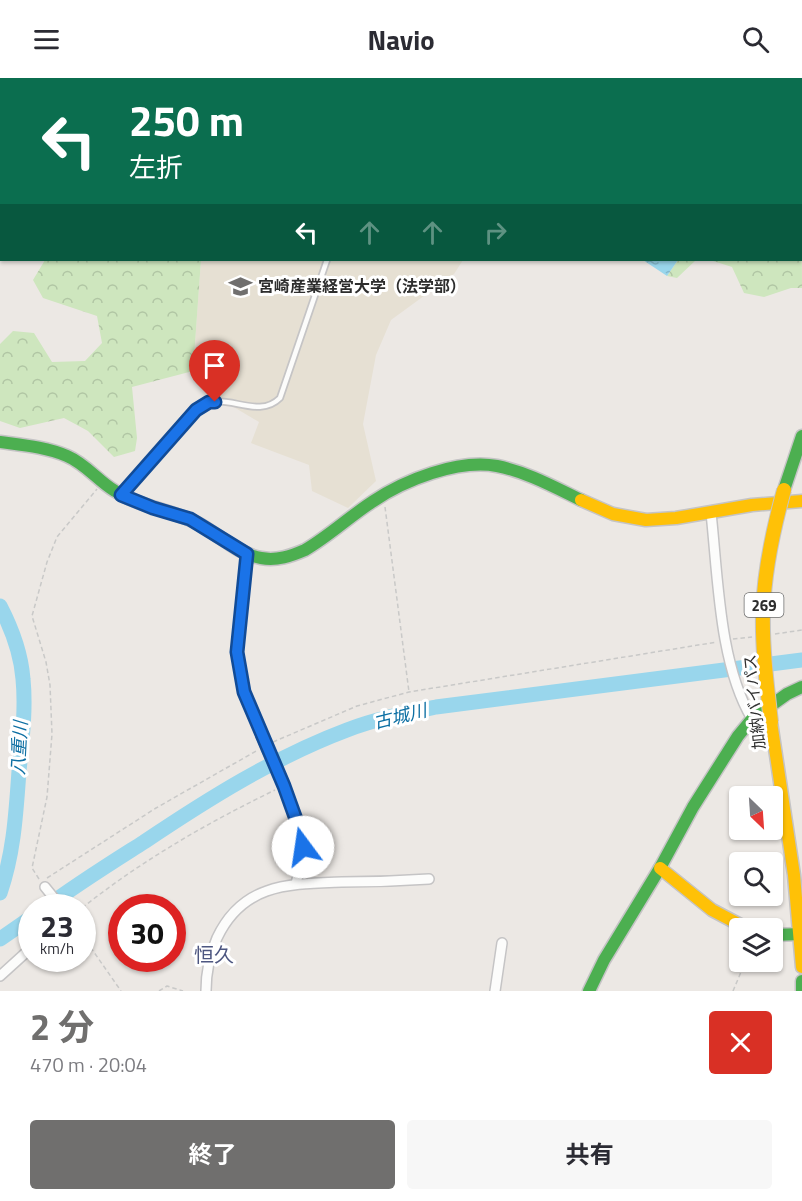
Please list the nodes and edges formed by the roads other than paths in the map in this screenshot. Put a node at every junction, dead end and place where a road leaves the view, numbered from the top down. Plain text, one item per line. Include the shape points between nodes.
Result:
1 (33, 78) edge
2 (40, 78) edge
3 (327, 261) edge
4 (802, 436) edge
5 (0, 442) edge
6 (802, 466) edge
7 (793, 494) edge
8 (121, 495) junction
9 (711, 513) junction
10 (247, 554) junction
11 (801, 690) edge
12 (752, 719) junction
13 (776, 722) junction
14 (802, 846) edge
15 (660, 868) junction
16 (429, 879) dead end
17 (296, 884) junction
18 (45, 887) dead end
19 (51, 894) edge
20 (729, 920) edge
21 (801, 934) edge
22 (783, 935) edge
23 (501, 943) dead end
24 (18, 960) edge
25 (802, 967) edge
26 (0, 976) edge
27 (802, 981) edge
28 (206, 991) edge
29 (495, 991) edge
30 (589, 991) edge
31 (802, 991) edge

1 - 2 street
3 - 8 lane via 280,398 261,407 204,404
4 - 7 main road, 加納バイパス / 269
5 - 8 main road via 57,452
6 - 7 main road, 加納バイパス / 269
7 - 9 main road
7 - 13 main road, 加納バイパス / 269, bridge via 770,551 764,610 765,659
8 - 10 main road via 190,519
9 - 10 main road via 633,519 607,512 527,475 494,466 468,468 431,474 383,494 295,556 263,559
9 - 12 street via 726,645 735,684
10 - 17 street via 237,652 244,692 302,836
11 - 12 main road via 787,694
12 - 15 main road via 693,807
13 - 14 main road, 加納バイパス / 269
13 - 21 main road, 加納バイパス / 269
15 - 20 main road
15 - 30 main road
16 - 17 street
17 - 28 street via 263,892 237,908 213,947
18 - 19 street
21 - 22 main road
21 - 25 main road, 加納バイパス / 269
23 - 29 street
24 - 26 street
27 - 31 main road

